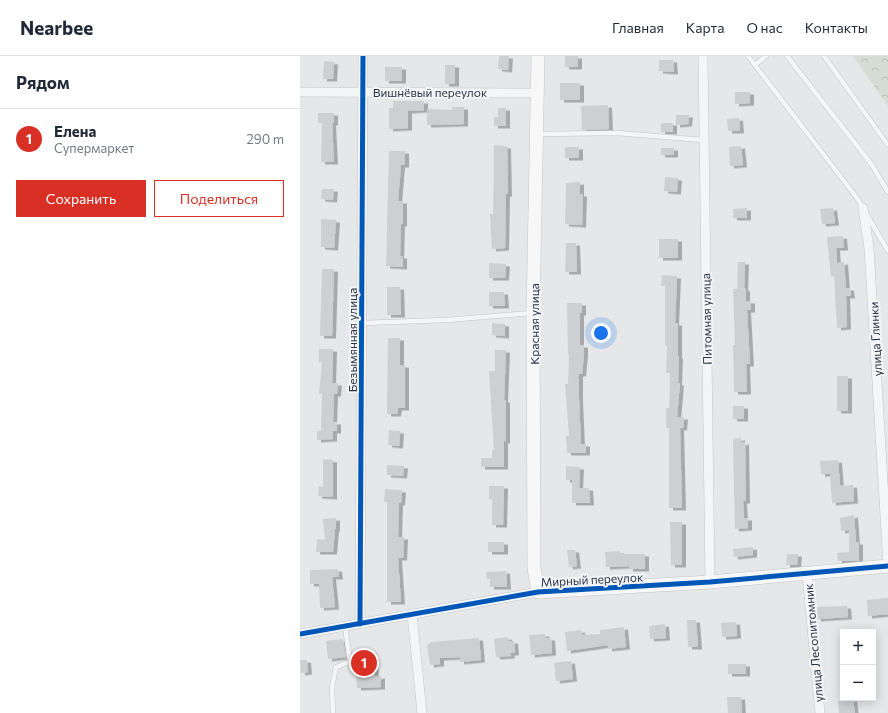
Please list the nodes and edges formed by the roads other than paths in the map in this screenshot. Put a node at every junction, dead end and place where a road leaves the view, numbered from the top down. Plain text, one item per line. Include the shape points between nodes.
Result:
1 (363, 56) edge
2 (538, 56) edge
3 (703, 56) edge
4 (748, 56) edge
5 (766, 56) edge
6 (787, 56) edge
7 (824, 56) edge
8 (755, 65) junction
9 (362, 91) junction
10 (300, 92) edge
11 (537, 93) junction
12 (535, 134) junction
13 (703, 140) junction
14 (888, 145) edge
15 (888, 192) edge
16 (863, 208) junction
17 (888, 251) edge
18 (533, 313) junction
19 (362, 323) junction
20 (888, 566) edge
21 (807, 574) junction
22 (710, 582) junction
23 (538, 592) junction
24 (412, 614) junction
25 (360, 624) junction
26 (345, 626) junction
27 (300, 634) edge
28 (333, 713) edge
29 (422, 713) edge
30 (820, 713) edge

1 - 9 street, Безымянная улица
2 - 11 street, Красная улица
3 - 13 street, Питомная улица
4 - 8 lane
5 - 8 lane
6 - 15 lane via 872,165
7 - 14 lane
8 - 16 lane
9 - 10 street, Вишнёвый переулок
9 - 11 street, Вишнёвый переулок
9 - 19 street, Безымянная улица
11 - 12 street, Красная улица
12 - 13 lane via 617,133
12 - 18 street, Красная улица
13 - 22 street, Питомная улица
16 - 17 lane
16 - 20 street, улица Глинки via 869,248
18 - 19 lane
18 - 23 street, Красная улица via 534,568
19 - 25 street, Безымянная улица
20 - 21 street, Мирный переулок
21 - 22 street, Мирный переулок
21 - 30 street, улица Лесопитомник
22 - 23 street, Мирный переулок
23 - 24 street, Мирный переулок
24 - 25 street, Мирный переулок
24 - 29 street
25 - 26 street, Мирный переулок
26 - 27 street, Мирный переулок
26 - 28 lane via 350,662 336,667 332,687

